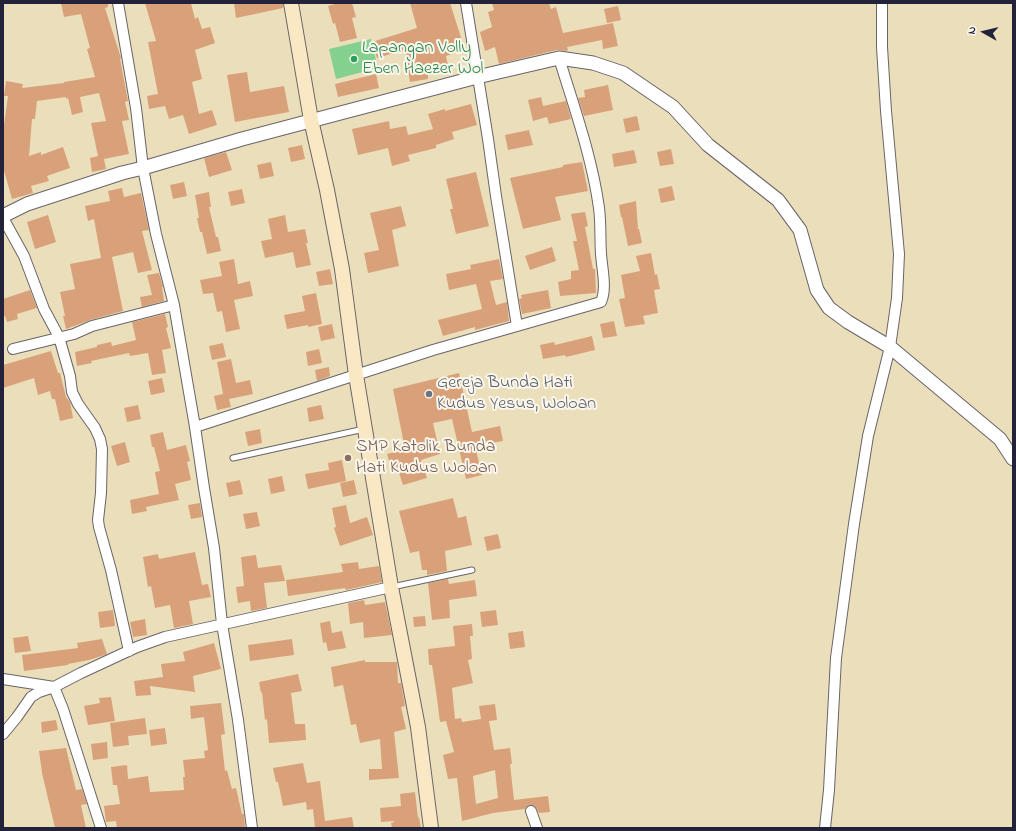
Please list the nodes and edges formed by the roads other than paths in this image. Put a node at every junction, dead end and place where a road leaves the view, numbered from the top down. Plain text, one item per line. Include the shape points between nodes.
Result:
1 (118, 3) edge
2 (291, 3) edge
3 (466, 3) edge
4 (882, 3) edge
5 (559, 58) junction
6 (477, 77) junction
7 (312, 120) junction
8 (143, 168) junction
9 (3, 217) edge
10 (174, 305) junction
11 (517, 326) junction
12 (59, 337) junction
13 (890, 347) junction
14 (14, 349) dead end
15 (356, 375) junction
16 (195, 427) junction
17 (365, 429) junction
18 (233, 458) dead end
19 (1013, 459) edge
20 (472, 570) dead end
21 (391, 587) junction
22 (222, 624) junction
23 (129, 651) junction
24 (3, 679) edge
25 (54, 687) junction
26 (3, 734) edge
27 (531, 811) dead end
28 (101, 828) edge
29 (252, 828) edge
30 (431, 828) edge
31 (537, 828) edge
32 (825, 828) edge

1 - 8 street via 136,108
2 - 7 main road
3 - 6 street
4 - 13 street via 886,111 898,254 897,298
5 - 6 street
5 - 11 street via 581,131 599,209 603,296 601,302
5 - 13 street via 623,73 673,107 708,146 781,204 800,230 817,290 829,308
6 - 7 street
6 - 11 street
7 - 8 street
7 - 15 main road via 342,269
8 - 9 street via 78,186 27,204
8 - 10 street
9 - 12 street via 24,256 44,309
10 - 12 street
10 - 16 street
11 - 15 street
12 - 14 street
12 - 23 street via 72,392 100,439 102,449 99,528
13 - 19 street via 1000,439
13 - 32 street via 868,436 854,524 836,658
15 - 16 street
15 - 17 main road
16 - 22 street via 214,548
17 - 18 lane
17 - 21 main road
20 - 21 lane
21 - 22 street
21 - 30 main road via 418,727
22 - 23 street via 164,637
22 - 29 street
23 - 25 street
24 - 25 street
25 - 26 street via 31,697
25 - 28 street
27 - 31 street

